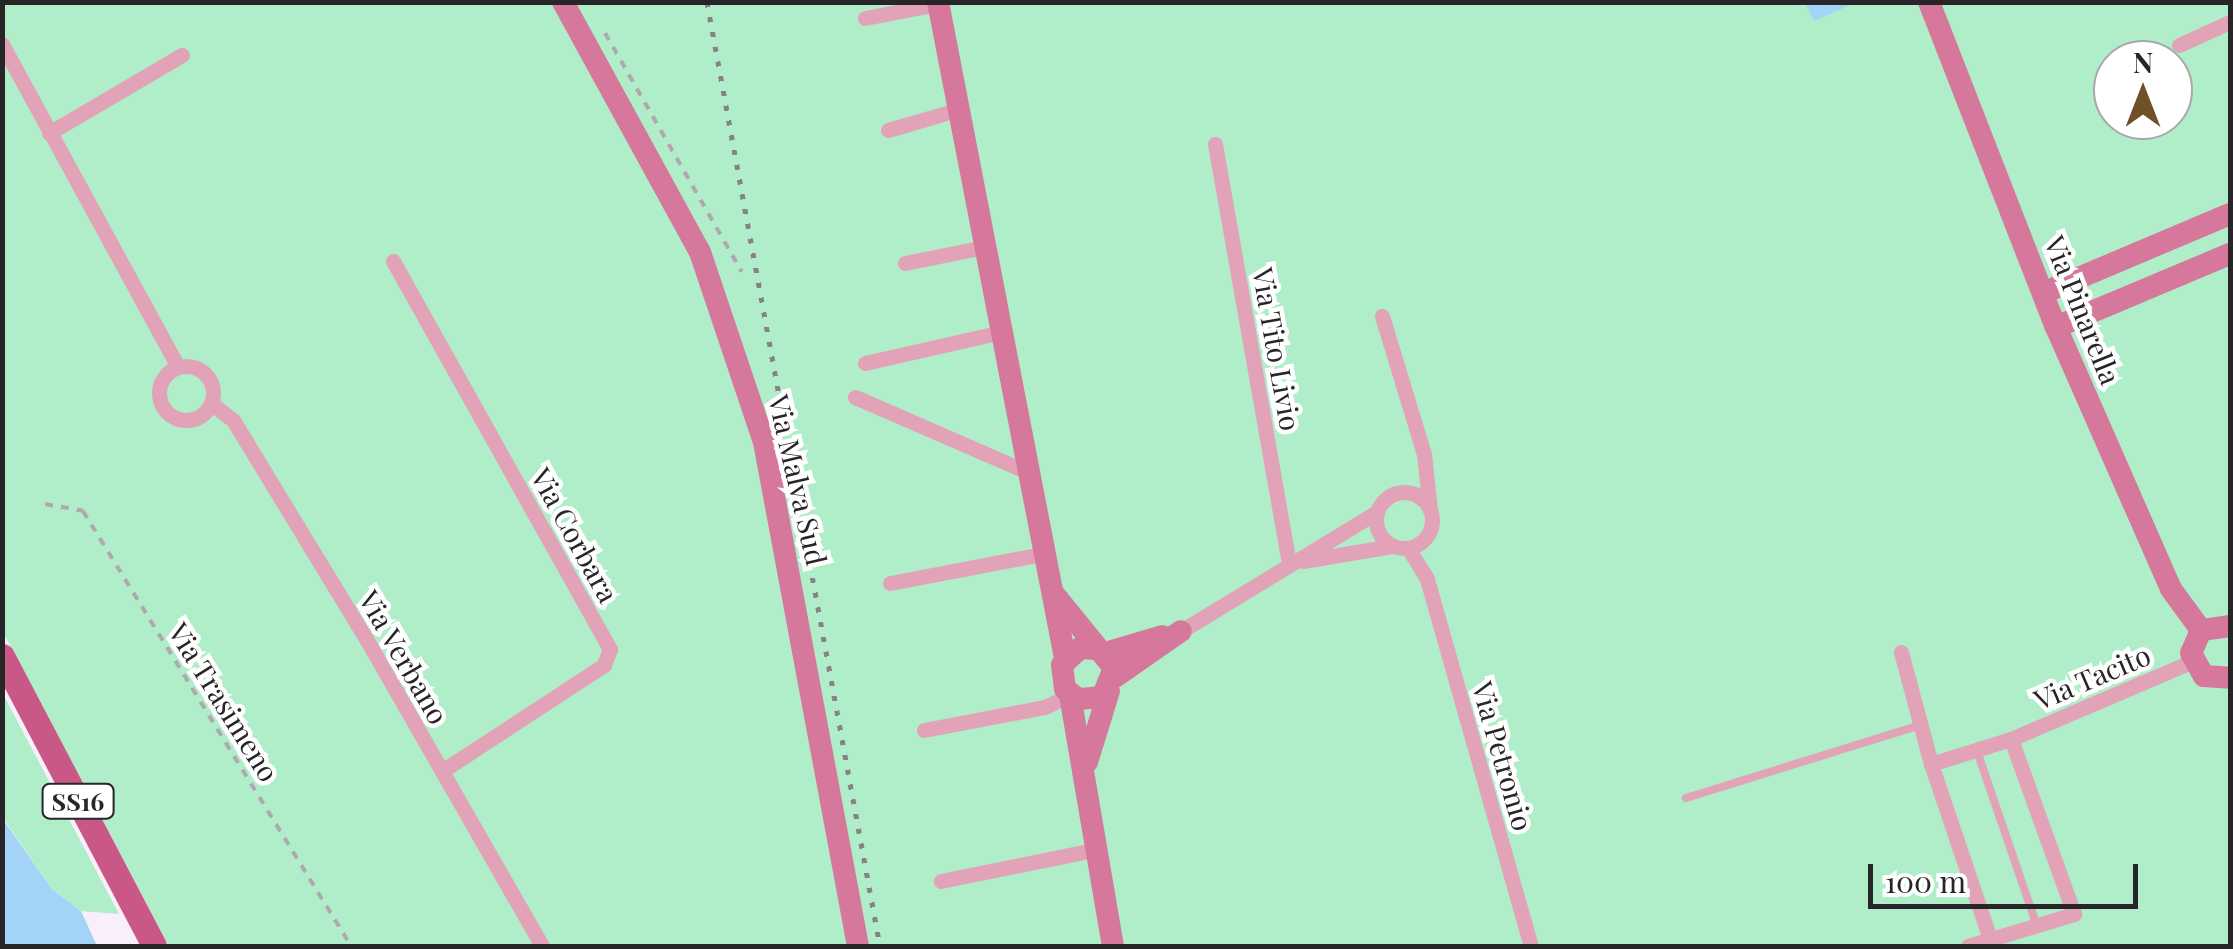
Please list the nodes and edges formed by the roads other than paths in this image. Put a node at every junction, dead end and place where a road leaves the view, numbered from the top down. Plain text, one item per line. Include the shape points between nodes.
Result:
1 (564, 2) edge
2 (1929, 2) edge
3 (938, 3) edge
4 (865, 18) dead end
5 (2230, 22) edge
6 (2190, 40) edge
7 (2, 44) edge
8 (182, 54) dead end
9 (956, 110) junction
10 (888, 130) dead end
11 (49, 133) junction
12 (1216, 144) dead end
13 (2230, 214) edge
14 (984, 247) junction
15 (2230, 254) edge
16 (393, 262) dead end
17 (905, 263) dead end
18 (2043, 293) junction
19 (1382, 316) dead end
20 (2056, 327) junction
21 (1001, 332) junction
22 (865, 363) dead end
23 (178, 367) junction
24 (855, 398) dead end
25 (211, 403) junction
26 (1424, 454) junction
27 (1030, 473) junction
28 (1404, 492) junction
29 (1430, 510) junction
30 (1377, 512) junction
31 (1430, 531) junction
32 (1400, 547) junction
33 (1042, 554) junction
34 (1289, 563) junction
35 (1427, 580) junction
36 (890, 583) dead end
37 (1048, 586) junction
38 (2230, 626) edge
39 (2201, 630) junction
40 (1181, 632) junction
41 (1102, 651) junction
42 (1900, 652) dead end
43 (2, 656) edge
44 (1065, 658) junction
45 (2192, 661) junction
46 (2230, 679) edge
47 (1112, 684) junction
48 (1070, 695) junction
49 (1920, 725) junction
50 (924, 730) dead end
51 (2010, 739) junction
52 (1977, 751) junction
53 (1931, 764) junction
54 (442, 771) junction
55 (1083, 780) junction
56 (1686, 798) dead end
57 (1094, 850) junction
58 (941, 881) dead end
59 (2037, 926) junction
60 (1990, 939) junction
61 (1111, 945) edge
62 (154, 946) edge
63 (542, 946) edge
64 (858, 946) edge
65 (1531, 946) edge
66 (1968, 946) edge

1 - 64 street, Via Malva Sud via 700,252 764,442
2 - 18 street, Via Pinarella
3 - 4 street
3 - 9 street
5 - 6 street
7 - 11 street, Via Verbano
8 - 11 street
9 - 10 street
9 - 14 street
11 - 23 street, Via Verbano
12 - 34 street, Via Tito Livio
13 - 18 street
14 - 17 street
14 - 21 street
15 - 20 street
16 - 54 street, Via Corbara via 610,649 604,665
18 - 20 street, Via Pinarella
19 - 26 street
20 - 39 street, Via Pinarella via 2171,589
21 - 22 street
21 - 27 street
23 - 25 street, Via Verbano via 202,372 212,386
23 - 25 street via 158,390 167,413 192,420
24 - 27 street
25 - 54 street, Via Verbano via 233,420
26 - 28 street via 1417,479
26 - 29 street
27 - 33 street
28 - 29 street
28 - 30 street via 1387,498
29 - 31 street
30 - 32 street via 1377,528
30 - 34 street
31 - 32 street
31 - 35 street, Via Petronio
32 - 34 street
32 - 35 street, Via Petronio
33 - 36 street
33 - 37 street
34 - 40 street
35 - 65 street, Via Petronio
37 - 41 street
37 - 44 street
38 - 39 street
39 - 45 street
40 - 41 street
40 - 47 street
41 - 44 street via 1080,648
41 - 47 street
42 - 49 street
43 - 62 main road, SS16
44 - 48 street via 1062,681
45 - 46 street via 2204,676
45 - 51 street, Via Tacito
47 - 48 street via 1094,700
47 - 55 street
48 - 50 street via 1045,707
48 - 55 street
49 - 53 street
49 - 56 lane
51 - 52 street, Via Tacito
51 - 59 street, Via Tacito via 2074,914
52 - 53 street, Via Tacito
52 - 59 lane
53 - 60 street
54 - 63 street, Via Verbano
55 - 57 street
57 - 58 street
57 - 61 street
59 - 60 street, Via Tacito
60 - 66 street, Via Tacito

